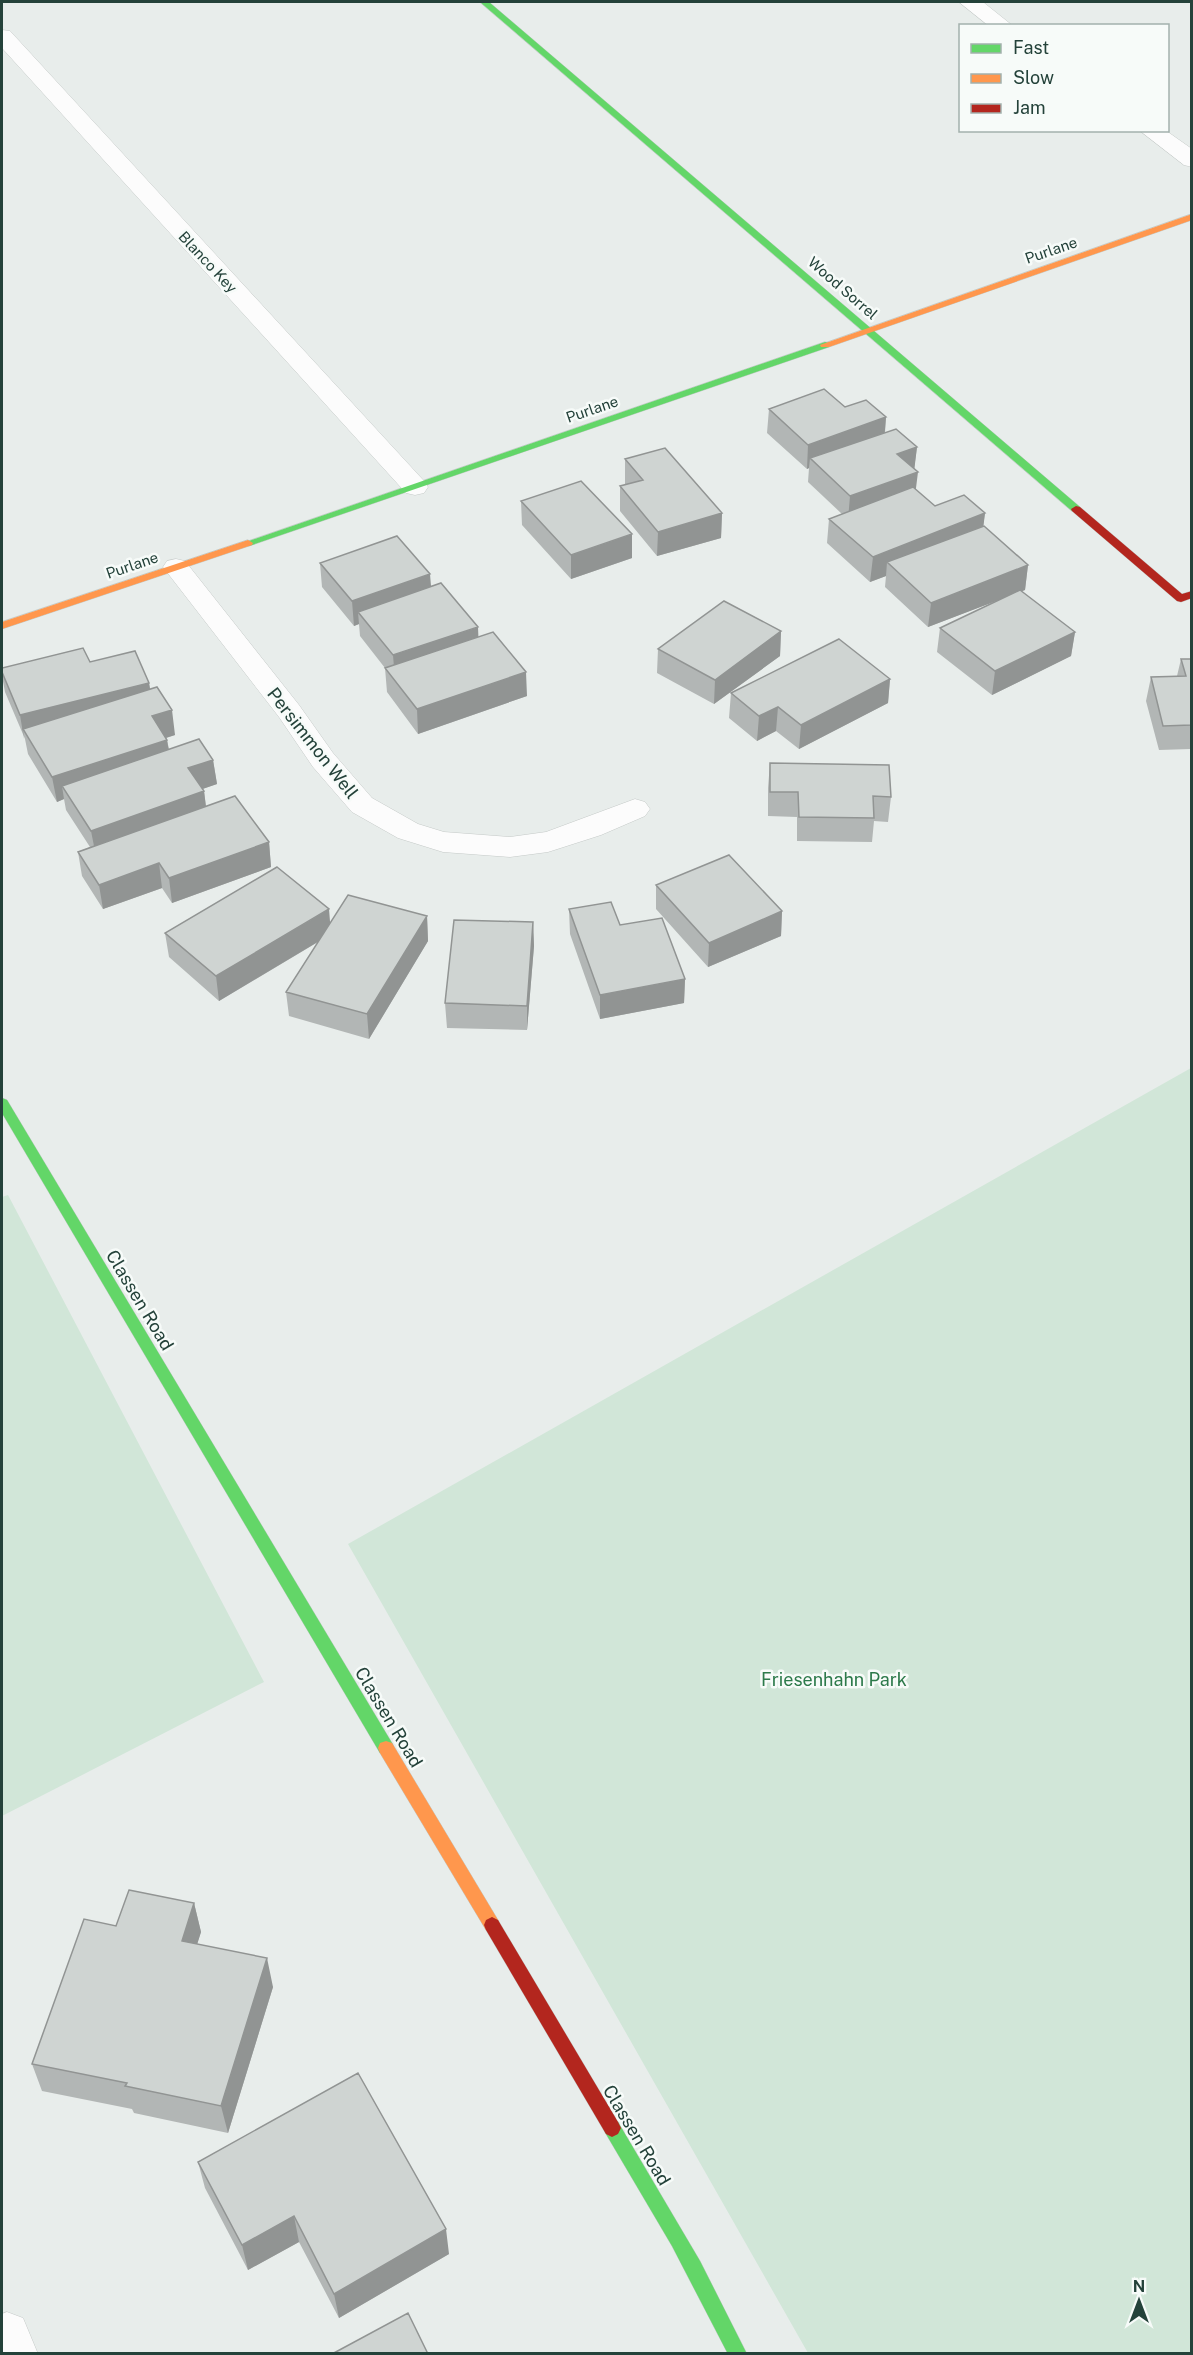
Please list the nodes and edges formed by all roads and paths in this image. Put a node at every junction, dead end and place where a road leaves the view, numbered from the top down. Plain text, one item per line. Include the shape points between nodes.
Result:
1 (484, 2) edge
2 (970, 2) edge
3 (1000, 24) edge
4 (2, 36) edge
5 (1153, 132) edge
6 (1191, 160) edge
7 (1191, 217) edge
8 (868, 332) junction
9 (416, 487) junction
10 (176, 567) junction
11 (1186, 596) edge
12 (2, 626) edge
13 (635, 809) dead end
14 (2, 1103) edge
15 (738, 2354) edge

1 - 8 street, Wood Sorrel
2 - 3 street
4 - 9 street, Blanco Key
5 - 6 street
7 - 8 street, Purlane
8 - 9 street, Purlane
8 - 11 street, Wood Sorrel
9 - 10 street, Purlane
10 - 12 street, Purlane
10 - 13 street, Persimmon Well via 323,760 362,805 408,831 443,842 510,847 548,842
14 - 15 street, Classen Road via 655,2199

